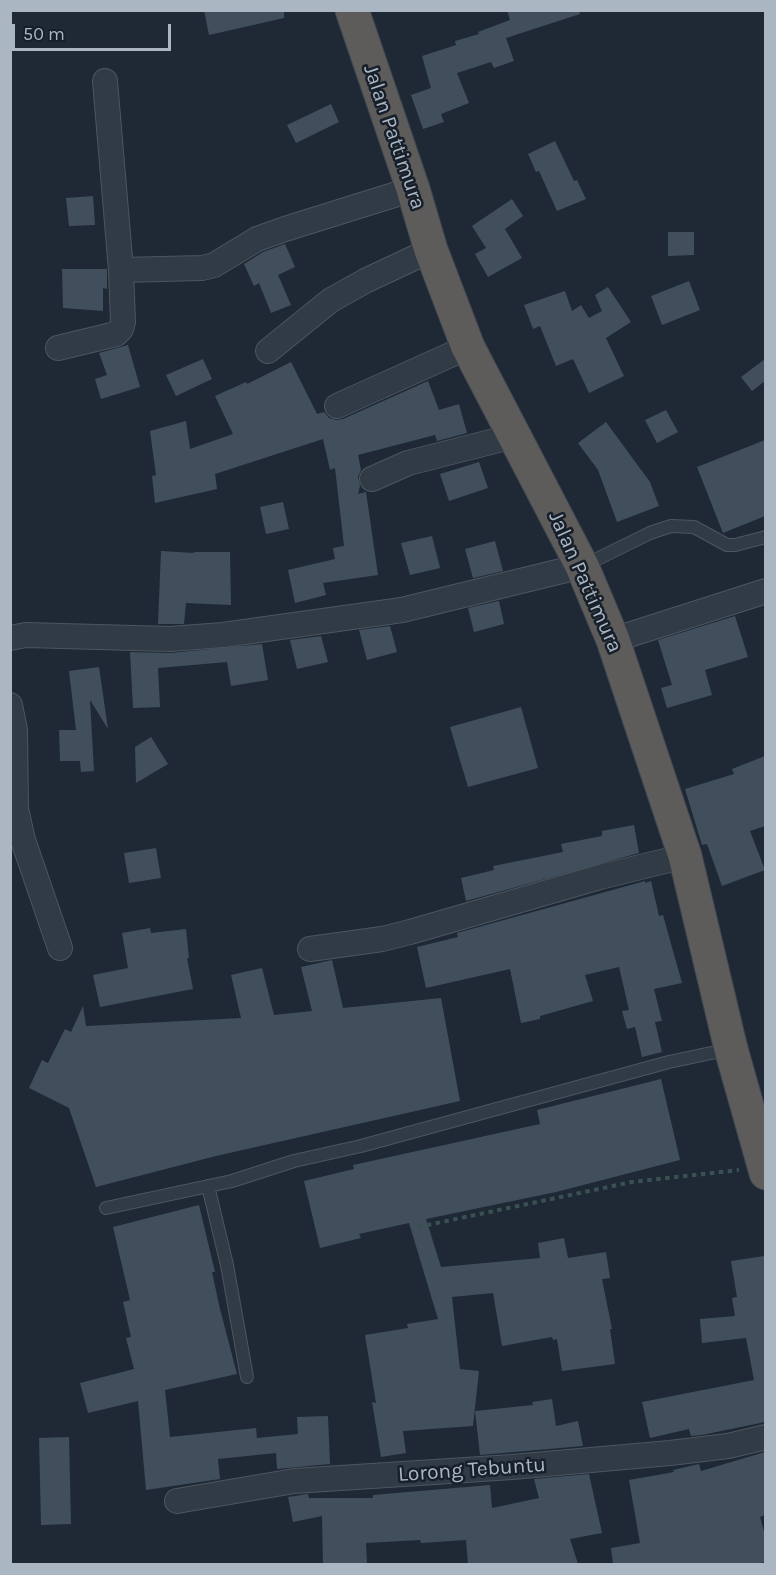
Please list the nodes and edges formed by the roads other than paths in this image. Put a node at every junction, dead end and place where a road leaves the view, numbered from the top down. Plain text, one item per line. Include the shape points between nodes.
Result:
1 (352, 10) edge
2 (105, 81) dead end
3 (413, 189) junction
4 (431, 249) junction
5 (121, 270) junction
6 (468, 347) junction
7 (58, 348) dead end
8 (268, 351) dead end
9 (337, 406) dead end
10 (514, 436) junction
11 (372, 479) dead end
12 (765, 537) edge
13 (582, 566) junction
14 (765, 591) edge
15 (10, 638) edge
16 (613, 640) junction
17 (10, 705) edge
18 (685, 856) junction
19 (60, 948) dead end
20 (310, 949) dead end
21 (731, 1049) junction
22 (765, 1170) edge
23 (208, 1186) junction
24 (106, 1208) dead end
25 (247, 1377) dead end
26 (765, 1437) edge
27 (177, 1501) dead end

1 - 3 highway, Jalan Pattimura
2 - 5 street
3 - 4 highway, Jalan Pattimura
3 - 5 street via 258,239 208,267
4 - 6 highway, Jalan Pattimura
4 - 8 street via 331,300
5 - 7 street via 121,329 116,334
6 - 9 street
6 - 10 highway, Jalan Pattimura
10 - 11 street via 408,463
10 - 13 highway, Jalan Pattimura
12 - 13 lane via 727,545 694,527 671,526
13 - 15 street via 402,610 223,635 170,639 26,635
13 - 16 highway, Jalan Pattimura
14 - 16 street
16 - 18 highway, Jalan Pattimura
17 - 19 street via 15,730 18,819
18 - 20 street via 392,937
18 - 21 highway, Jalan Pattimura
21 - 22 highway, Jalan Pattimura
21 - 23 lane via 669,1062
23 - 24 lane
23 - 25 lane
26 - 27 street, Lorong Tebuntu via 728,1446 647,1455 294,1481

